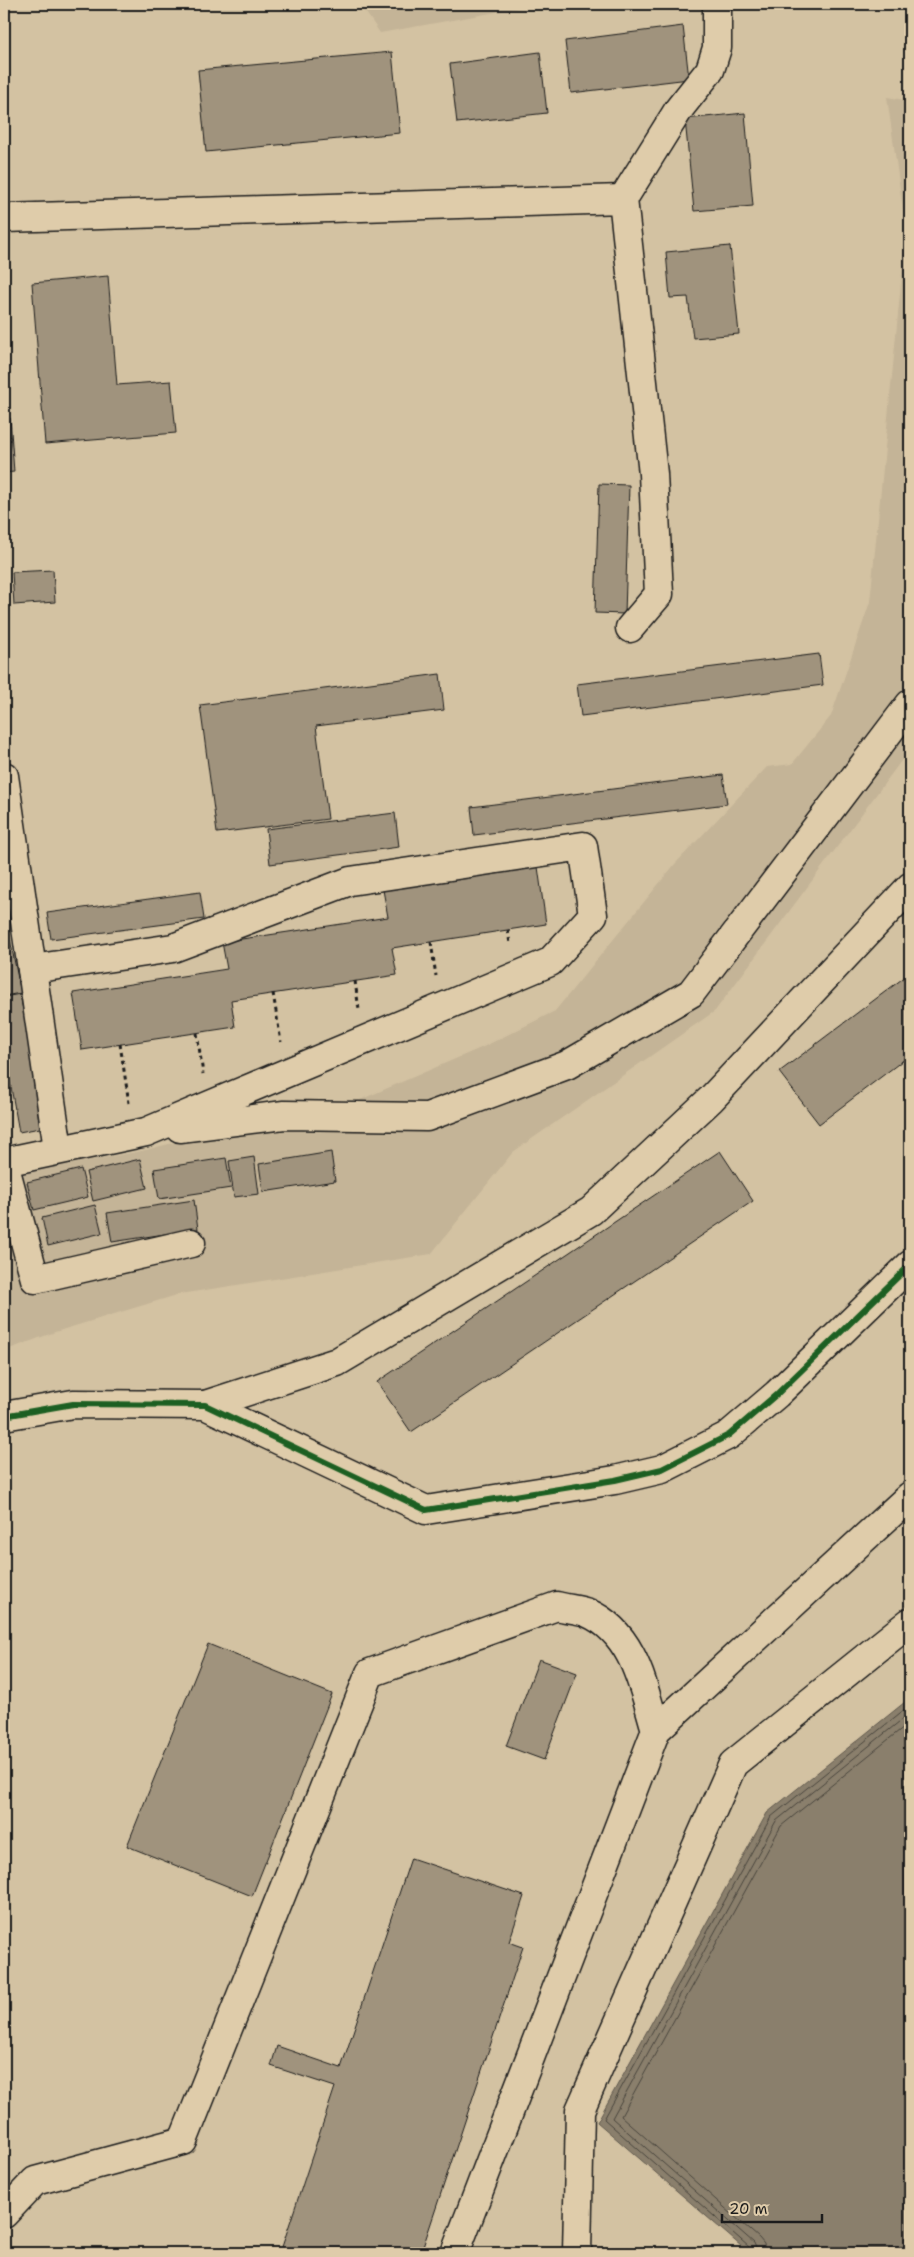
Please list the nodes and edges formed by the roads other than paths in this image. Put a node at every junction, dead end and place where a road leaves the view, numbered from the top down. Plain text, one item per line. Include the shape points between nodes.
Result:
1 (717, 4) edge
2 (623, 199) junction
3 (4, 218) edge
4 (630, 628) dead end
5 (910, 704) edge
6 (4, 776) edge
7 (910, 887) edge
8 (32, 969) junction
9 (146, 1132) junction
10 (58, 1149) junction
11 (4, 1162) edge
12 (191, 1243) dead end
13 (910, 1265) edge
14 (204, 1406) junction
15 (4, 1416) edge
16 (910, 1496) edge
17 (910, 1622) edge
18 (656, 1730) junction
19 (36, 2181) junction
20 (4, 2191) edge
21 (4, 2214) edge
22 (454, 2253) edge
23 (577, 2253) edge

1 - 2 street via 717,48 710,70 679,109
2 - 3 street
2 - 4 street via 653,474 659,594
5 - 9 street via 691,993 567,1065 427,1117 284,1115
6 - 8 street
7 - 14 street via 711,1100 591,1211 336,1362
8 - 9 street via 173,948 350,881 583,846 593,915 550,962
8 - 10 street
9 - 10 street
10 - 11 street
11 - 12 street via 35,1279
13 - 14 street via 777,1394 729,1435 662,1469 614,1480 426,1510
14 - 15 street via 73,1404
16 - 18 street
17 - 23 street via 733,1764 580,2110
18 - 19 street via 636,1661 613,1630 588,1613 558,1606 370,1673 182,2142
18 - 22 street
19 - 20 street
19 - 21 street

